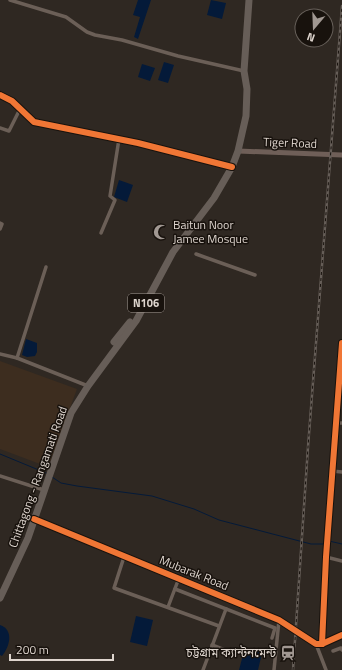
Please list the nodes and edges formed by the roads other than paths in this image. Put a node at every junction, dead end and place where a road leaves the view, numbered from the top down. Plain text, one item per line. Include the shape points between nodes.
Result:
1 (10, 0) edge
2 (246, 0) edge
3 (249, 0) edge
4 (243, 71) junction
5 (0, 95) edge
6 (20, 109) junction
7 (0, 128) edge
8 (119, 139) junction
9 (238, 151) junction
10 (342, 153) edge
11 (231, 166) junction
12 (0, 223) edge
13 (0, 229) edge
14 (101, 233) dead end
15 (196, 254) dead end
16 (46, 267) dead end
17 (255, 275) dead end
18 (342, 343) edge
19 (0, 354) edge
20 (17, 358) junction
21 (341, 365) edge
22 (86, 385) junction
23 (336, 423) junction
24 (342, 423) edge
25 (332, 471) junction
26 (342, 472) edge
27 (0, 476) edge
28 (43, 490) junction
29 (34, 519) junction
30 (124, 557) junction
31 (326, 557) junction
32 (342, 561) edge
33 (179, 578) junction
34 (175, 589) junction
35 (0, 590) edge
36 (0, 598) edge
37 (168, 607) junction
38 (226, 609) junction
39 (279, 620) junction
40 (219, 626) junction
41 (342, 635) edge
42 (272, 638) dead end
43 (319, 644) junction
44 (212, 645) junction
45 (342, 650) edge
46 (332, 651) dead end
47 (230, 652) dead end
48 (203, 670) edge
49 (274, 670) edge
50 (326, 670) edge

1 - 4 street via 66,17 86,32 95,35
2 - 4 highway, Chittagong - Rangamati Road / N106 via 242,29
3 - 4 highway, Chittagong - Rangamati Road / N106
4 - 9 highway, Chittagong - Rangamati Road / N106 via 247,105
4 - 11 highway, Chittagong - Rangamati Road / N106 via 243,110
5 - 6 street
6 - 7 street via 8,131
6 - 8 street via 34,122
8 - 11 street
8 - 14 street via 110,196 115,200
9 - 10 street, Tiger Road
9 - 11 highway, Chittagong - Rangamati Road / N106
11 - 22 highway, Chittagong - Rangamati Road / N106 via 214,198 173,252 136,321
12 - 13 street
15 - 17 street
16 - 20 street
18 - 21 street
19 - 20 street
20 - 22 street
21 - 23 street
22 - 28 highway, Chittagong - Rangamati Road / N106 via 71,414
23 - 24 street
23 - 25 street
25 - 26 street
25 - 31 street
27 - 28 street
28 - 29 highway, Chittagong - Rangamati Road / N106
28 - 35 highway, Chittagong - Rangamati Road / N106
29 - 30 street, Mubarak Road
29 - 36 highway, Chittagong - Rangamati Road / N106 via 20,558
30 - 33 street, Mubarak Road
30 - 37 street via 114,588
31 - 32 street
31 - 43 street
33 - 34 street
33 - 39 street, Mubarak Road
34 - 37 street
34 - 38 street
37 - 40 street
38 - 40 street
38 - 42 street via 275,628
39 - 43 street, Mubarak Road
39 - 49 street
40 - 44 street
41 - 43 street
43 - 50 street
44 - 47 street
44 - 48 street
45 - 46 street via 341,648

